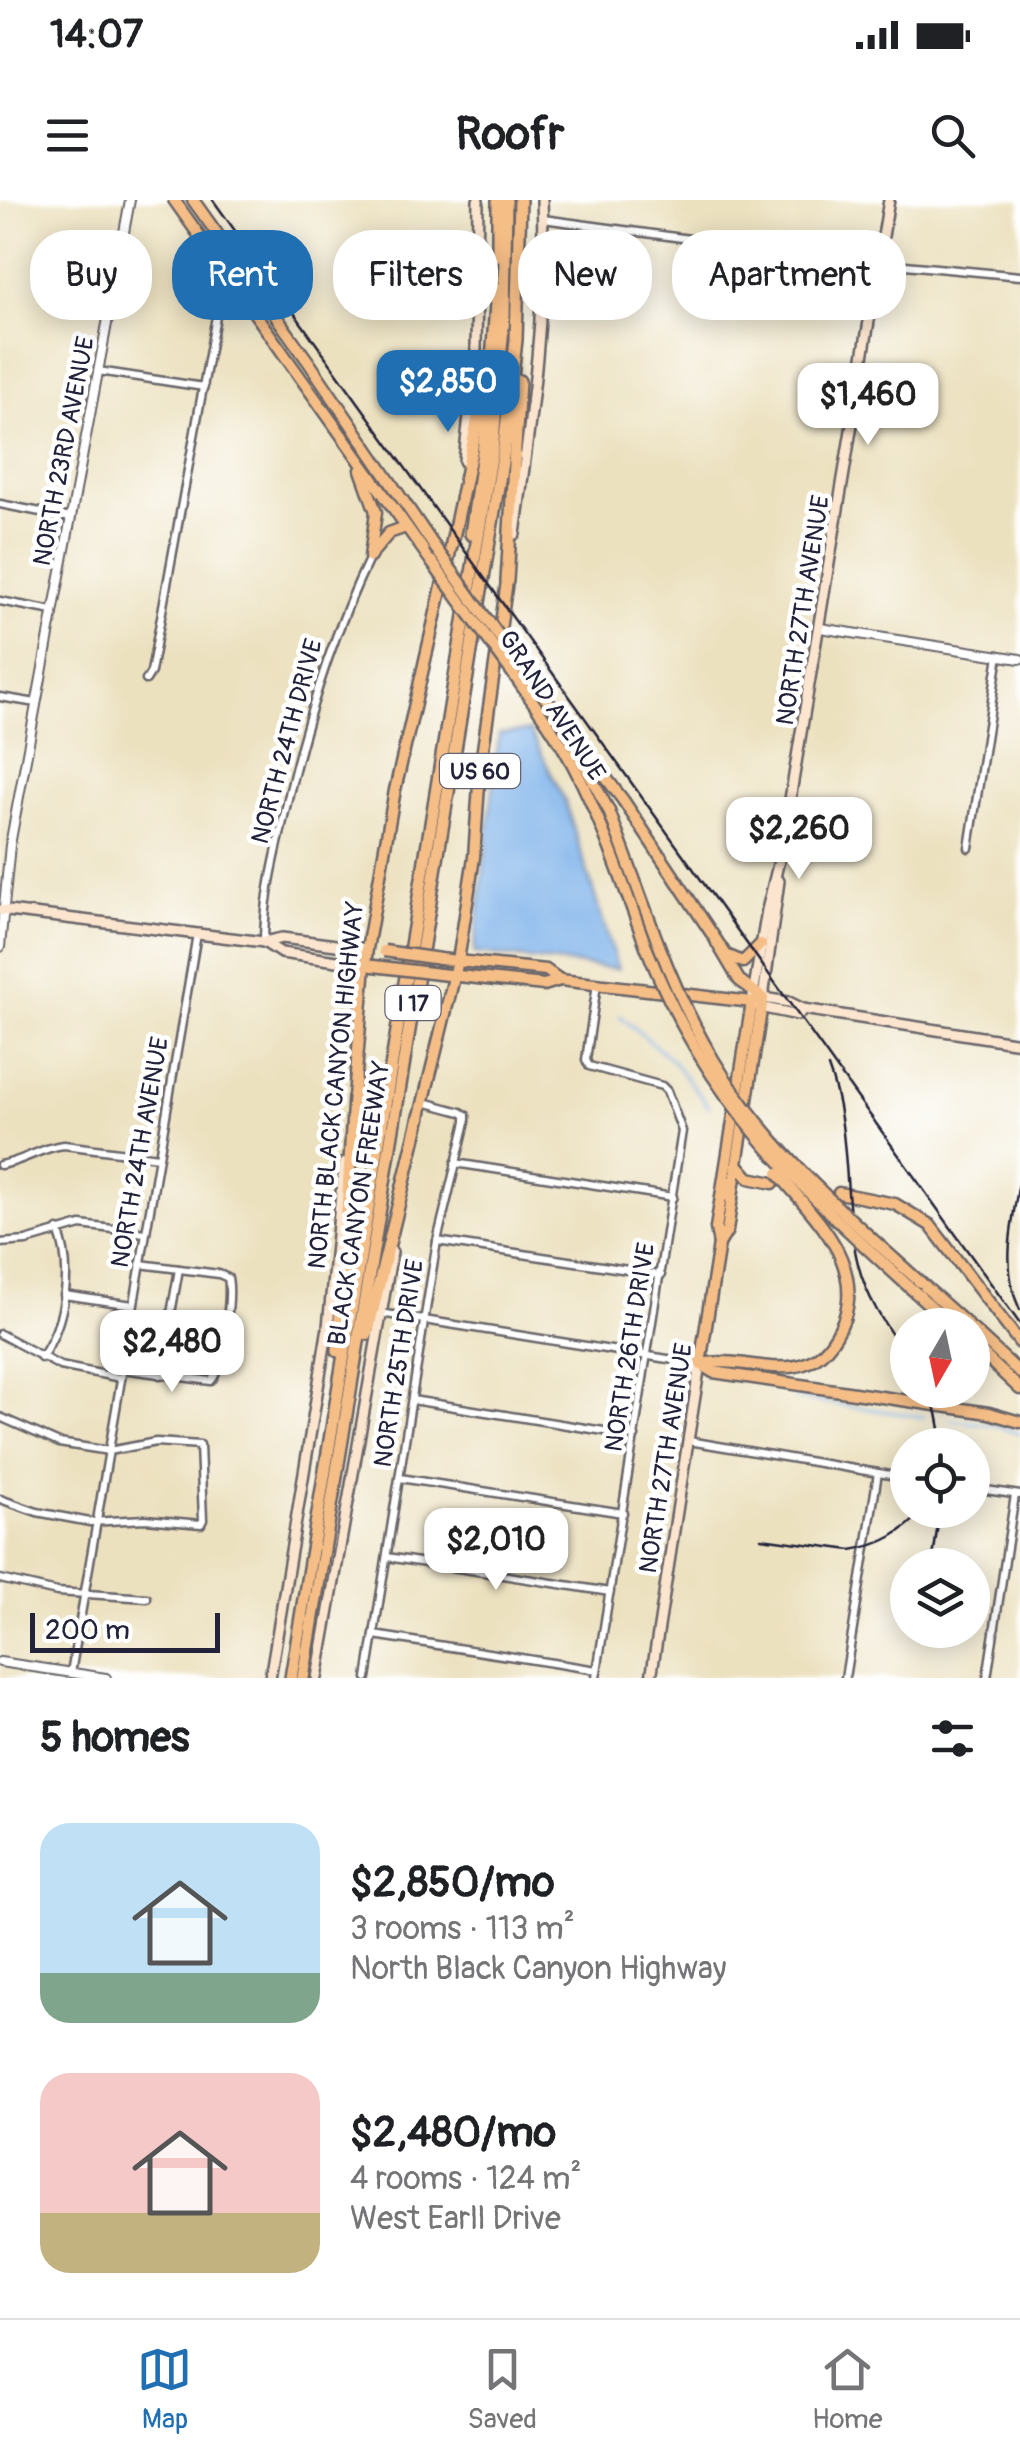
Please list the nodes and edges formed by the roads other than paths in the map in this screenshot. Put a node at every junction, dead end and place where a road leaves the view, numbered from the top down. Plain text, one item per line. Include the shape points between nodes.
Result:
1 (130, 200) edge
2 (174, 200) edge
3 (193, 200) edge
4 (478, 200) edge
5 (498, 200) edge
6 (506, 200) edge
7 (520, 200) edge
8 (542, 200) edge
9 (890, 200) edge
10 (543, 219) junction
11 (196, 230) edge
12 (215, 230) edge
13 (885, 230) edge
14 (672, 236) edge
15 (906, 266) edge
16 (1020, 276) edge
17 (517, 312) junction
18 (216, 320) edge
19 (261, 320) edge
20 (278, 320) edge
21 (870, 320) edge
22 (495, 336) junction
23 (98, 372) junction
24 (204, 387) junction
25 (356, 454) junction
26 (0, 504) edge
27 (71, 518) junction
28 (406, 526) junction
29 (452, 542) junction
30 (370, 557) junction
31 (506, 581) junction
32 (0, 601) edge
33 (54, 611) junction
34 (820, 628) junction
35 (999, 656) junction
36 (1020, 659) edge
37 (146, 680) dead end
38 (533, 682) junction
39 (0, 697) edge
40 (36, 704) junction
41 (782, 848) junction
42 (970, 848) dead end
43 (1, 910) edge
44 (197, 934) junction
45 (264, 942) junction
46 (716, 943) junction
47 (761, 944) junction
48 (653, 946) junction
49 (0, 947) edge
50 (367, 948) junction
51 (458, 961) junction
52 (365, 965) junction
53 (455, 976) junction
54 (560, 980) junction
55 (597, 983) junction
56 (757, 1000) junction
57 (1020, 1043) edge
58 (708, 1074) junction
59 (354, 1097) junction
60 (424, 1102) junction
61 (420, 1116) junction
62 (726, 1155) junction
63 (158, 1157) junction
64 (455, 1163) junction
65 (0, 1164) edge
66 (737, 1164) junction
67 (772, 1182) dead end
68 (839, 1193) dead end
69 (673, 1198) junction
70 (732, 1200) junction
71 (58, 1230) junction
72 (145, 1233) junction
73 (437, 1241) junction
74 (0, 1243) edge
75 (719, 1244) junction
76 (140, 1264) junction
77 (179, 1269) junction
78 (661, 1275) junction
79 (918, 1288) junction
80 (64, 1295) junction
81 (133, 1305) junction
82 (936, 1308) edge
83 (945, 1308) edge
84 (379, 1313) junction
85 (425, 1320) junction
86 (0, 1334) edge
87 (1020, 1343) edge
88 (990, 1345) edge
89 (338, 1351) junction
90 (648, 1356) junction
91 (41, 1358) junction
92 (990, 1360) edge
93 (700, 1364) junction
94 (354, 1371) junction
95 (1020, 1373) edge
96 (121, 1374) junction
97 (160, 1375) junction
98 (1020, 1388) edge
99 (412, 1400) junction
100 (0, 1416) edge
101 (1020, 1422) edge
102 (635, 1436) junction
103 (688, 1441) junction
104 (108, 1451) junction
105 (878, 1474) junction
106 (890, 1476) edge
107 (400, 1478) junction
108 (990, 1491) edge
109 (1018, 1495) edge
110 (0, 1499) edge
111 (623, 1513) junction
112 (97, 1522) junction
113 (387, 1556) junction
114 (0, 1579) edge
115 (610, 1592) junction
116 (84, 1595) junction
117 (146, 1598) dead end
118 (374, 1635) junction
119 (0, 1662) edge
120 (64, 1674) edge
121 (597, 1674) edge
122 (106, 1678) edge
123 (270, 1678) edge
124 (288, 1678) edge
125 (303, 1678) edge
126 (317, 1678) edge
127 (368, 1678) edge
128 (651, 1678) edge
129 (845, 1678) edge
130 (987, 1678) edge

1 - 23 street, NORTH 23RD AVENUE
2 - 11 main road, GRAND AVENUE
3 - 12 main road, GRAND AVENUE
4 - 29 main road, NORTH BLACK CANYON HIGHWAY via 476,352
5 - 22 highway, BLACK CANYON FREEWAY / I 17
6 - 124 highway via 492,451
7 - 17 highway, BLACK CANYON FREEWAY / I 17
8 - 10 main road
9 - 13 main road, NORTH 27TH AVENUE
10 - 14 street
10 - 31 main road via 536,369
15 - 16 street
17 - 31 highway via 519,403
17 - 94 highway, BLACK CANYON FREEWAY / I 17 via 484,582
18 - 24 street
19 - 25 main road, GRAND AVENUE
20 - 38 main road, GRAND AVENUE, bridge
21 - 34 main road, NORTH 27TH AVENUE
22 - 29 highway, US 60
22 - 89 highway, BLACK CANYON FREEWAY / I 17 via 456,636
23 - 24 street
23 - 27 street, NORTH 23RD AVENUE
24 - 37 street
25 - 28 main road, GRAND AVENUE
25 - 30 main road via 376,512
26 - 27 street
27 - 33 street, NORTH 23RD AVENUE
28 - 30 main road via 389,533
28 - 48 main road, GRAND AVENUE, bridge via 560,744
29 - 50 main road, NORTH BLACK CANYON HIGHWAY / US 60
30 - 45 street, NORTH 24TH DRIVE via 340,620 302,743 272,872
31 - 51 main road, US 60
32 - 33 street
33 - 40 street, NORTH 23RD AVENUE
34 - 35 street
34 - 41 main road, NORTH 27TH AVENUE
35 - 36 street
35 - 42 street
38 - 46 main road via 637,820
38 - 48 main road, GRAND AVENUE via 603,796
39 - 40 street
40 - 43 street, NORTH 23RD AVENUE
41 - 47 main road, NORTH 27TH AVENUE
41 - 56 main road, NORTH 27TH AVENUE
43 - 44 main road
43 - 49 street, NORTH 23RD AVENUE
44 - 45 main road
44 - 63 street, NORTH 24TH AVENUE
45 - 50 main road via 282,938
45 - 52 main road via 281,953
46 - 47 main road via 740,962
46 - 56 main road
47 - 56 main road, NORTH 27TH AVENUE
48 - 58 main road, GRAND AVENUE, bridge via 671,1005
48 - 79 main road, GRAND AVENUE, bridge via 751,1115
50 - 51 main road, bridge
50 - 52 main road, NORTH BLACK CANYON HIGHWAY / US 60
51 - 53 main road
51 - 54 main road via 546,970
52 - 53 main road, bridge
52 - 59 main road, NORTH BLACK CANYON HIGHWAY
53 - 54 main road via 544,986
53 - 60 main road
54 - 55 main road
55 - 56 main road
55 - 69 street, NORTH 26TH DRIVE via 586,1060 667,1091 682,1132
56 - 57 main road via 798,1015 803,1009
56 - 62 main road, NORTH 27TH AVENUE
56 - 66 main road, NORTH 27TH AVENUE
58 - 79 main road, GRAND AVENUE, bridge via 788,1175
58 - 93 main road, bridge via 839,1252 849,1299 828,1346 796,1366
59 - 89 highway
59 - 123 main road, NORTH BLACK CANYON HIGHWAY via 328,1328
60 - 61 main road
60 - 64 street, NORTH 25TH DRIVE via 466,1115
61 - 84 main road
61 - 94 highway
62 - 70 main road
62 - 75 main road, NORTH 27TH AVENUE
63 - 65 street via 64,1145
63 - 72 street, NORTH 24TH AVENUE
64 - 69 street
64 - 73 street, NORTH 25TH DRIVE
66 - 67 main road via 749,1178
66 - 70 main road, NORTH 27TH AVENUE
68 - 87 main road via 895,1204 923,1219
69 - 78 street, NORTH 26TH DRIVE
70 - 75 main road, NORTH 27TH AVENUE
71 - 72 street via 80,1224
71 - 74 street
71 - 80 street via 66,1257
72 - 76 street, NORTH 24TH AVENUE
73 - 78 street
73 - 85 street, NORTH 25TH DRIVE
75 - 93 main road, NORTH 27TH AVENUE
76 - 77 street
76 - 81 street, NORTH 24TH AVENUE
77 - 97 street
77 - 97 street via 228,1278 217,1374 210,1381
78 - 90 street, NORTH 26TH DRIVE
79 - 82 main road, GRAND AVENUE
79 - 83 main road, GRAND AVENUE
80 - 81 street
80 - 91 street
81 - 96 street, NORTH 24TH AVENUE
84 - 85 street
84 - 126 main road
85 - 90 street
85 - 99 street, NORTH 25TH DRIVE
86 - 91 street
88 - 95 main road, GRAND AVENUE
89 - 124 highway, BLACK CANYON FREEWAY / I 17
90 - 93 street
90 - 102 street, NORTH 26TH DRIVE
91 - 96 street via 74,1371
92 - 98 main road
93 - 101 main road via 714,1372
93 - 103 main road, NORTH 27TH AVENUE
94 - 125 highway, BLACK CANYON FREEWAY / I 17
96 - 97 street
96 - 104 street, NORTH 24TH AVENUE
99 - 102 street
99 - 107 street, NORTH 25TH DRIVE
100 - 104 street via 59,1443
102 - 111 street, NORTH 26TH DRIVE
103 - 105 street
103 - 128 main road, NORTH 27TH AVENUE
104 - 112 street, NORTH 24TH AVENUE
104 - 112 street via 156,1442 200,1446 202,1524
105 - 106 street
105 - 129 street
107 - 111 street
107 - 113 street, NORTH 25TH DRIVE
108 - 109 street
109 - 130 street
110 - 112 street
111 - 115 street, NORTH 26TH DRIVE
112 - 116 street, NORTH 24TH AVENUE
113 - 115 street
113 - 118 street, NORTH 25TH DRIVE
114 - 116 street
115 - 121 street, NORTH 26TH DRIVE
116 - 117 street
116 - 120 street, NORTH 24TH AVENUE
118 - 121 street
118 - 127 street, NORTH 25TH DRIVE
119 - 120 street
120 - 122 street

